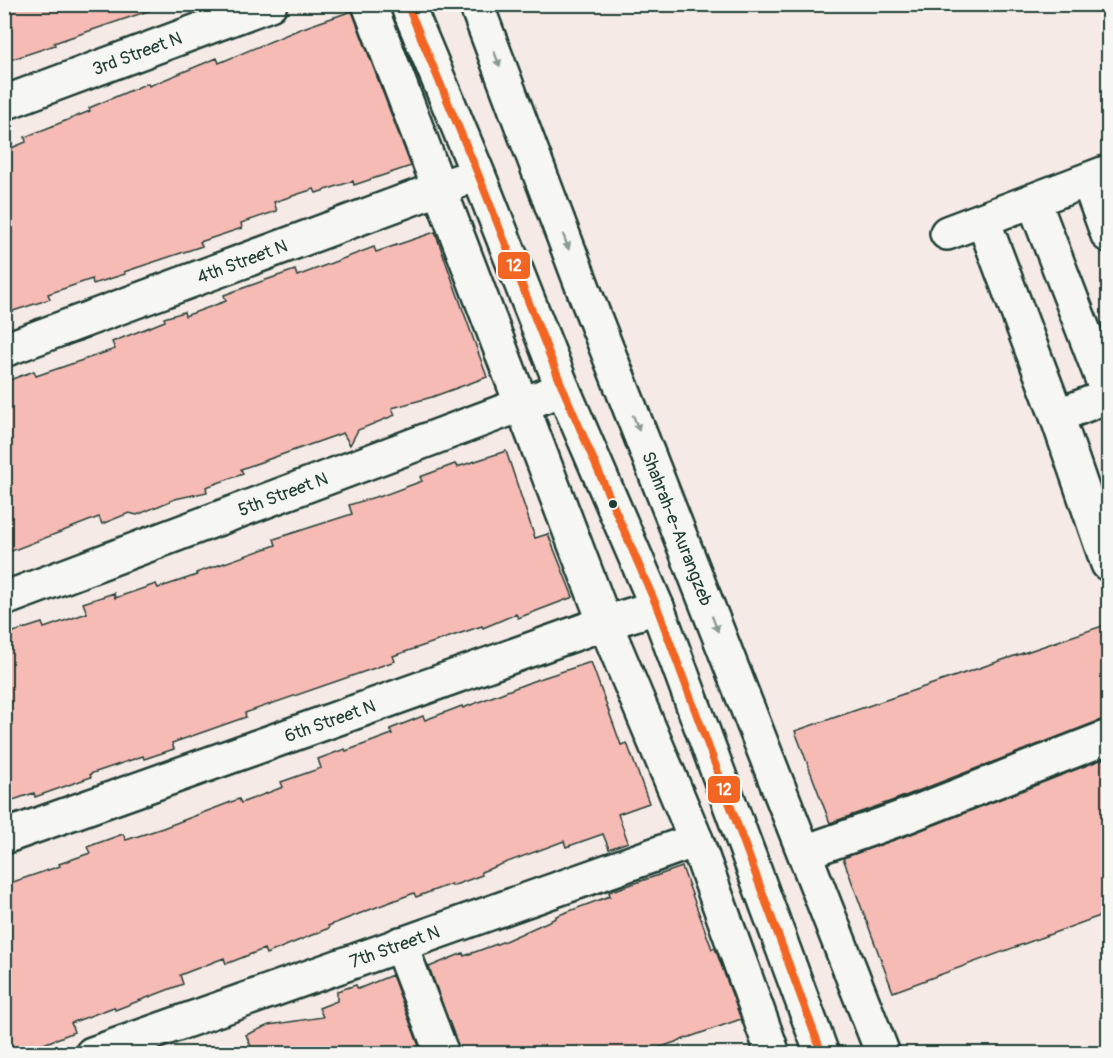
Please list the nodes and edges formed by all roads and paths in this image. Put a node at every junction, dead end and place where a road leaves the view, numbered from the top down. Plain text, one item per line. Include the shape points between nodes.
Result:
1 (270, 4) edge
2 (369, 4) edge
3 (407, 4) edge
4 (476, 4) edge
5 (4, 103) edge
6 (478, 174) junction
7 (1098, 176) edge
8 (439, 189) junction
9 (1034, 201) junction
10 (982, 220) junction
11 (947, 233) dead end
12 (1108, 235) edge
13 (4, 350) edge
14 (563, 389) junction
15 (1108, 395) edge
16 (521, 404) junction
17 (1057, 416) junction
18 (1108, 564) edge
19 (4, 599) edge
20 (657, 607) junction
21 (605, 622) junction
22 (1105, 748) edge
23 (4, 837) edge
24 (696, 840) junction
25 (805, 852) junction
26 (400, 944) junction
27 (820, 1047) edge
28 (92, 1053) edge
29 (442, 1053) edge
30 (773, 1053) edge
31 (783, 1053) edge
32 (883, 1053) edge

1 - 5 street, 3rd Street N
2 - 8 street
3 - 6 street
4 -> 25 street, Shahrah-e-Aurangzeb via 586,296
6 - 8 street, 4th Street N
6 - 14 street
7 - 9 street
7 - 12 street
8 - 13 street, 4th Street N
8 - 16 street
9 - 10 street
9 - 15 street
10 - 11 street
10 - 17 street
14 - 16 street, 5th Street N
14 - 20 street
15 - 17 street
16 - 19 street, 5th Street N
16 - 21 street
17 - 18 street
20 - 21 street, 6th Street N
20 - 27 street
21 - 23 street, 6th Street N
21 - 24 street
22 - 25 street
24 - 26 street, 7th Street N
24 - 30 street
25 - 32 street, Shahrah-e-Aurangzeb
26 - 28 street, 7th Street N
26 - 29 street
27 - 31 street

